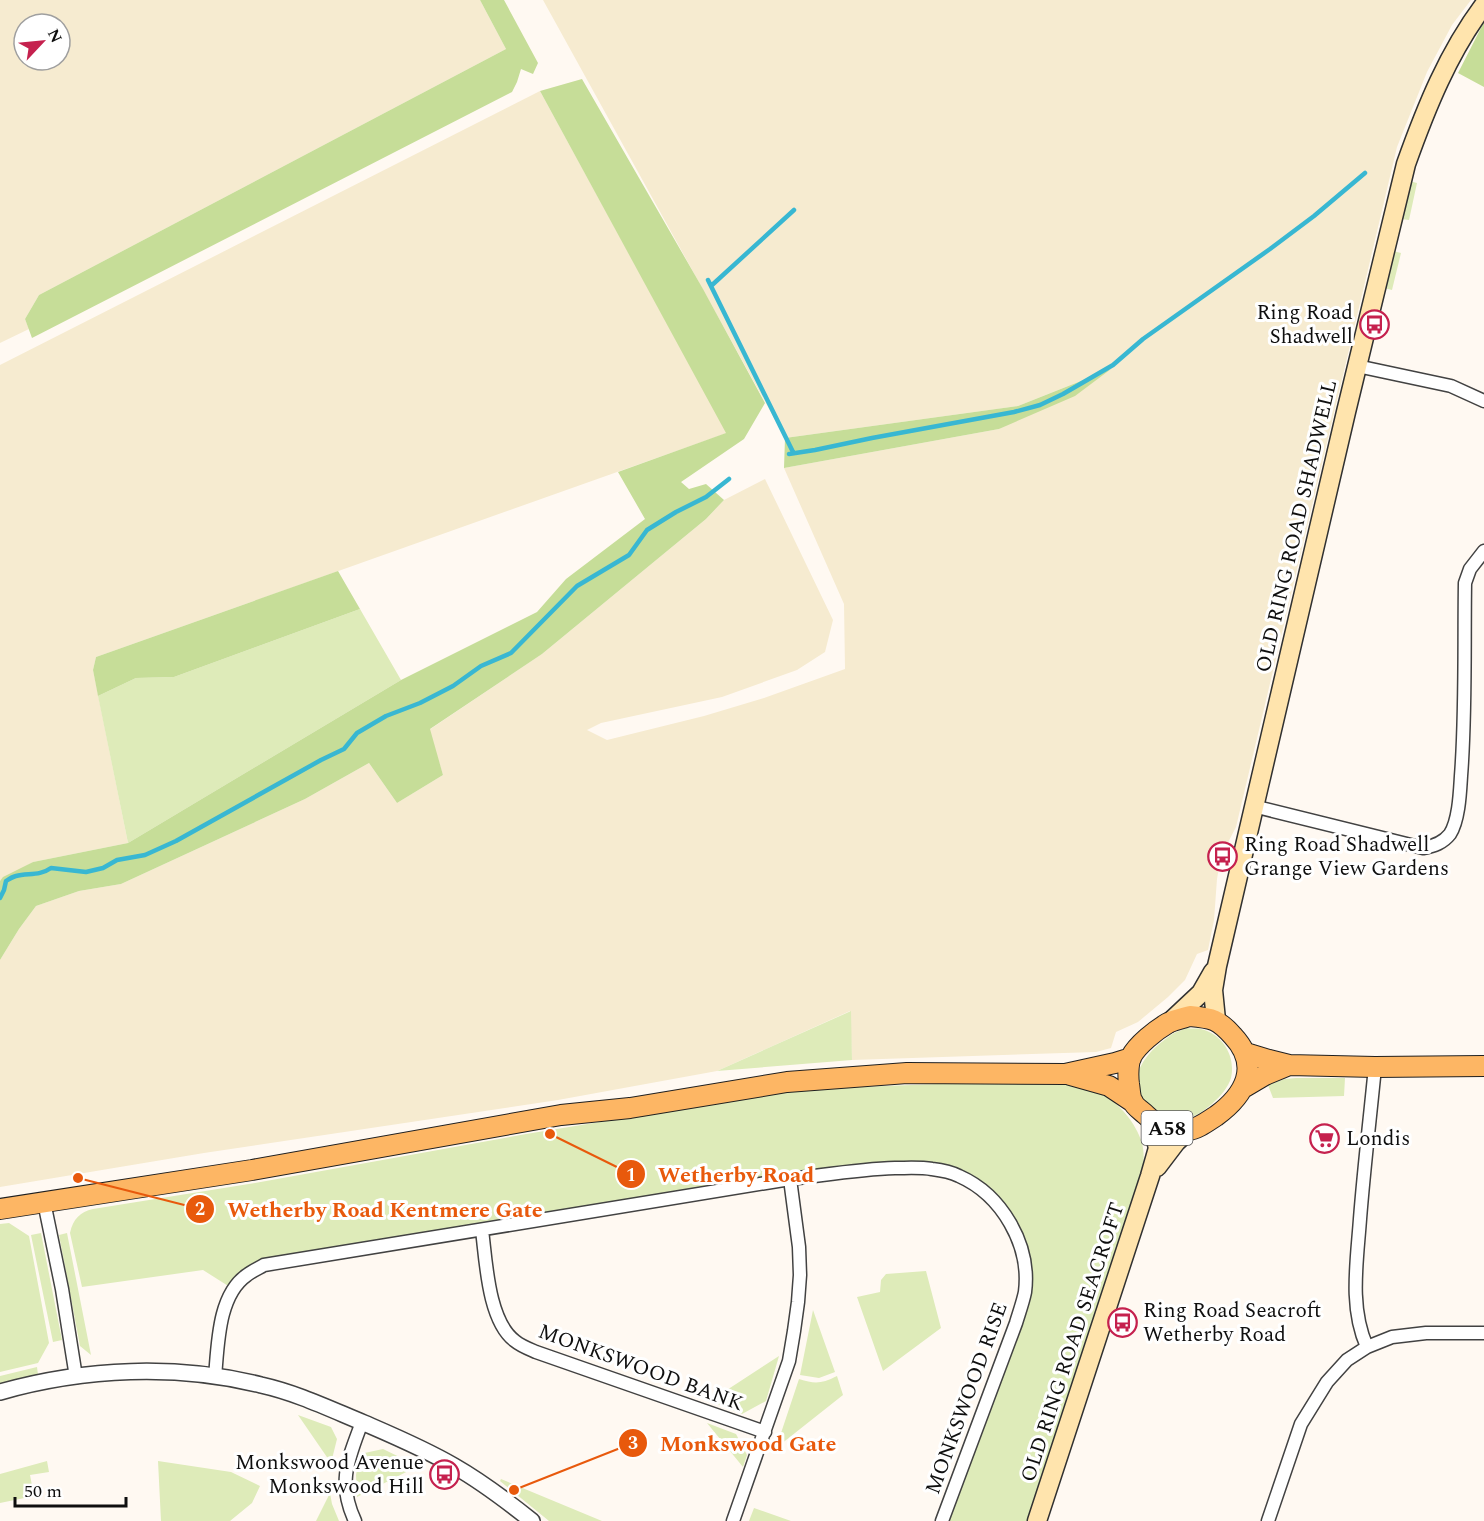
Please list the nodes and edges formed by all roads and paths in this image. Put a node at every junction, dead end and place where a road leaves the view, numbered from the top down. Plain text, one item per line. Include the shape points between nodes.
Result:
1 (1484, 5) edge
2 (1357, 366) junction
3 (1484, 401) edge
4 (1484, 551) edge
5 (1253, 806) junction
6 (1217, 966) junction
7 (1216, 1020) junction
8 (1169, 1023) junction
9 (1246, 1053) junction
10 (1131, 1058) junction
11 (1289, 1065) junction
12 (1484, 1066) edge
13 (1375, 1067) junction
14 (1065, 1074) junction
15 (1243, 1088) junction
16 (1133, 1102) junction
17 (1151, 1120) junction
18 (1189, 1130) junction
19 (1150, 1176) junction
20 (790, 1179) junction
21 (45, 1202) junction
22 (0, 1209) edge
23 (482, 1230) junction
24 (1484, 1333) edge
25 (1367, 1347) junction
26 (76, 1377) junction
27 (215, 1377) junction
28 (0, 1392) edge
29 (362, 1422) junction
30 (765, 1432) junction
31 (355, 1521) edge
32 (532, 1521) edge
33 (733, 1521) edge
34 (942, 1521) edge
35 (1037, 1521) edge
36 (1268, 1521) edge

1 - 2 main road, OLD RING ROAD SHADWELL via 1445,68 1406,164
2 - 3 street via 1451,386
2 - 5 main road, OLD RING ROAD SHADWELL
4 - 5 street via 1465,583 1460,794 1455,822 1444,841 1423,848
5 - 6 main road, OLD RING ROAD SHADWELL
6 - 7 main road, OLD RING ROAD SHADWELL via 1213,990
6 - 8 main road, OLD RING ROAD SHADWELL via 1201,993
7 - 8 main road via 1190,1016
7 - 9 main road
8 - 10 main road via 1145,1041
9 - 11 main road, A58
9 - 15 main road via 1248,1069
10 - 14 main road, A58
10 - 16 main road, A58 via 1128,1077
11 - 13 main road, A58
11 - 15 main road, A58
12 - 13 main road, A58
13 - 25 street via 1355,1282 1360,1332
14 - 16 main road, A58 via 1108,1086
14 - 21 main road, A58 via 907,1073 787,1082 630,1108 561,1115
15 - 18 main road, A58 via 1220,1113
16 - 17 main road, A58
17 - 18 main road, A58 via 1176,1131
17 - 19 main road, OLD RING ROAD SEACROFT via 1158,1148
18 - 19 main road, OLD RING ROAD SEACROFT
19 - 35 main road, OLD RING ROAD SEACROFT
20 - 23 street, MONKSWOOD RISE
20 - 30 street via 799,1247 798,1302 789,1360
20 - 34 street, MONKSWOOD RISE via 930,1168 958,1175 978,1188 1000,1207 1014,1229 1023,1257 1024,1293
21 - 22 main road, A58
21 - 26 street
23 - 27 street, MONKSWOOD RISE via 264,1265 246,1275 233,1289 225,1307
23 - 30 street, MONKSWOOD BANK via 493,1303 500,1324 514,1341
24 - 25 street via 1409,1334
25 - 36 street via 1336,1371 1301,1424
26 - 27 street via 174,1371
26 - 28 street
27 - 29 street via 292,1394
29 - 31 street via 345,1472 348,1506
29 - 32 street via 453,1465
30 - 33 street

